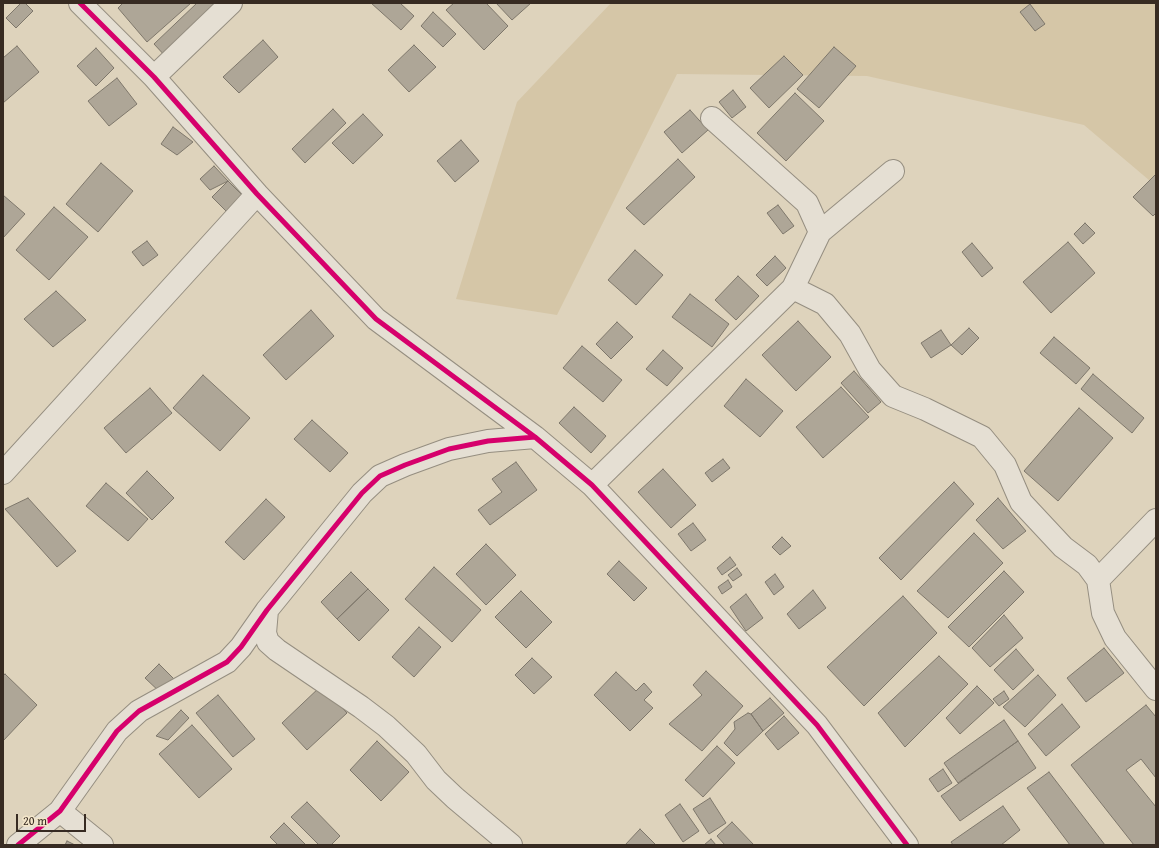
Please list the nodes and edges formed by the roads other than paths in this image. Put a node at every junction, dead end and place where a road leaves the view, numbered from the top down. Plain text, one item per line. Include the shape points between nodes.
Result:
1 (80, 3) edge
2 (231, 3) edge
3 (154, 77) junction
4 (712, 118) dead end
5 (893, 171) dead end
6 (256, 194) junction
7 (820, 232) junction
8 (793, 288) junction
9 (535, 437) junction
10 (3, 473) edge
11 (592, 485) junction
12 (1156, 520) edge
13 (1098, 580) junction
14 (267, 610) junction
15 (1156, 689) edge
16 (60, 811) junction
17 (18, 845) edge
18 (102, 845) edge
19 (511, 845) edge
20 (907, 845) edge

1 - 3 street
2 - 3 street
3 - 6 street
4 - 7 street via 807,203
5 - 7 street
6 - 9 street via 376,319
6 - 10 street
7 - 8 street
8 - 11 street
8 - 13 street via 825,304 850,334 870,370 893,396 982,437 1004,465 1021,502 1063,547 1087,565
9 - 11 street
9 - 14 street via 488,441 449,449 380,476 362,492
11 - 20 street via 817,725
12 - 13 street
13 - 15 street via 1103,613 1115,638
14 - 16 street via 227,662 139,711 117,731
14 - 19 street via 265,634 268,642 386,726 416,754 436,780
16 - 17 street
16 - 18 street

